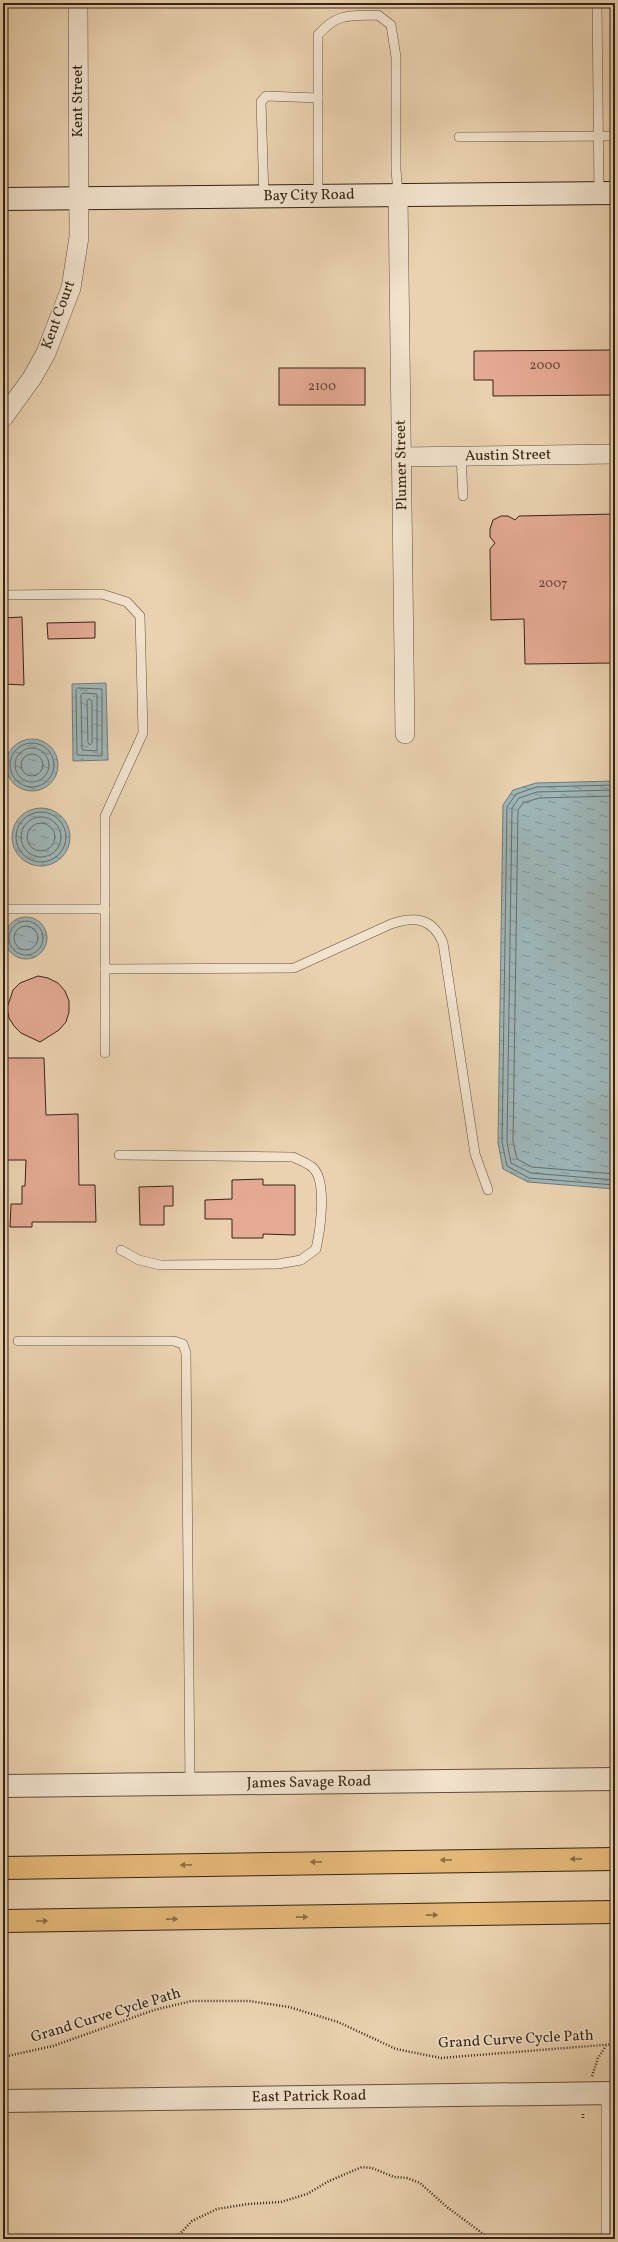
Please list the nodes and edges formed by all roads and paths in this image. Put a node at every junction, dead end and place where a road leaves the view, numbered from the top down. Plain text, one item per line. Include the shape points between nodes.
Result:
1 (78, 3) edge
2 (597, 3) edge
3 (318, 98) junction
4 (615, 136) edge
5 (459, 137) dead end
6 (598, 137) junction
7 (607, 193) edge
8 (398, 195) junction
9 (318, 196) junction
10 (264, 197) junction
11 (78, 199) junction
12 (3, 200) edge
13 (3, 418) edge
14 (615, 454) edge
15 (461, 456) junction
16 (402, 457) junction
17 (462, 496) dead end
18 (3, 595) edge
19 (405, 734) dead end
20 (6, 909) dead end
21 (105, 909) junction
22 (105, 969) junction
23 (105, 1053) dead end
24 (119, 1155) dead end
25 (488, 1190) dead end
26 (121, 1250) dead end
27 (18, 1341) dead end
28 (615, 1779) edge
29 (190, 1785) junction
30 (3, 1786) edge
31 (615, 1859) edge
32 (3, 1868) edge
33 (615, 1912) edge
34 (3, 1921) edge
35 (615, 2044) edge
36 (3, 2057) edge
37 (613, 2093) edge
38 (3, 2101) edge
39 (613, 2198) edge
40 (175, 2239) edge
41 (490, 2239) edge
42 (611, 2239) edge

1 - 11 street, Kent Street
2 - 6 lane
3 - 8 lane via 318,35 328,24 338,17 378,15 391,25 396,57
3 - 9 lane
3 - 10 lane via 266,96 261,102
4 - 6 lane
5 - 6 lane
6 - 7 lane
7 - 8 street, Bay City Road
8 - 9 street, Bay City Road
8 - 16 street, Plumer Street
9 - 10 street, Bay City Road
10 - 11 street, Bay City Road
11 - 12 street, Bay City Road
11 - 13 street, Kent Court via 79,237 72,288 46,354
14 - 15 street, Austin Street
15 - 16 street, Austin Street
15 - 17 lane
16 - 19 street, Plumer Street
18 - 21 lane via 102,594 127,602 140,616 143,733 105,816
20 - 21 lane
21 - 22 lane
22 - 23 lane
22 - 25 lane via 294,968 391,924 405,919 424,921 438,931 443,943 475,1154
24 - 26 lane via 293,1157 313,1168 320,1185 321,1228 316,1248 300,1260 278,1264 160,1265 139,1260
27 - 29 lane via 174,1341 183,1344 186,1353
28 - 29 street, James Savage Road
29 - 30 street, James Savage Road
31 -> 32 highway
34 -> 33 highway
35 - 36 path, Grand Curve Cycle Path via 441,2058 396,2049 338,2022 289,2007 249,2001 192,2001 154,2010 53,2046
37 - 38 street, East Patrick Road
37 - 39 street
39 - 42 street
40 - 41 path via 192,2221 216,2209 281,2202 307,2194 329,2181 362,2168 372,2168 394,2177 420,2183

